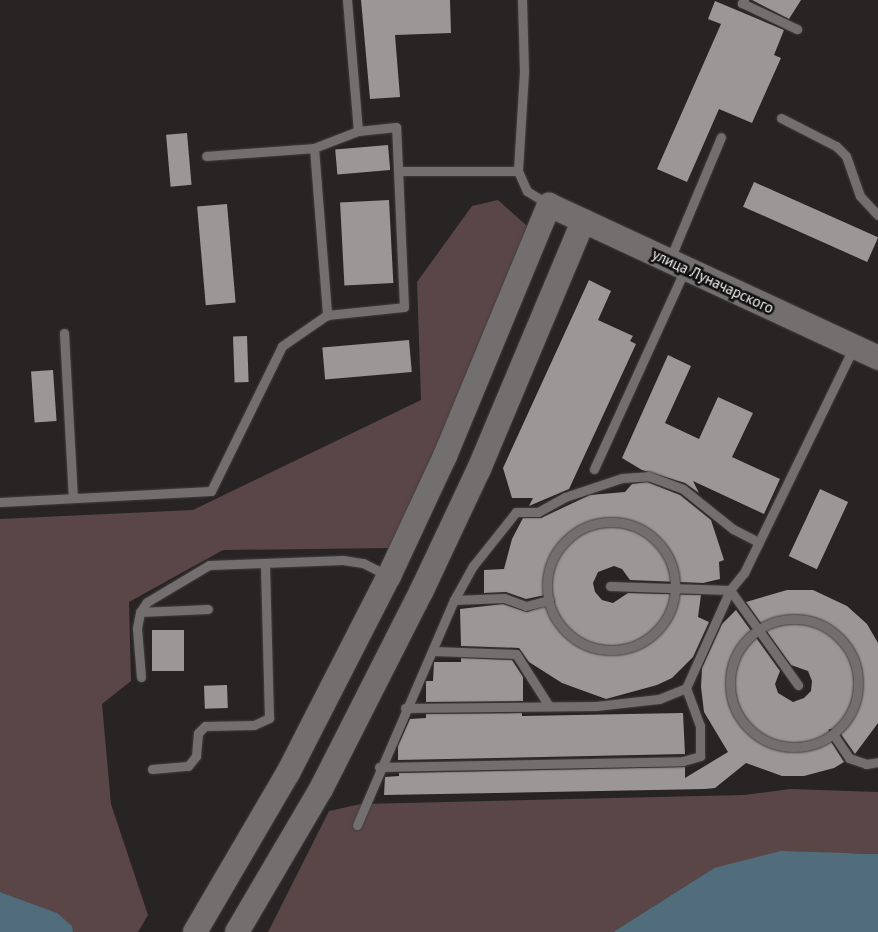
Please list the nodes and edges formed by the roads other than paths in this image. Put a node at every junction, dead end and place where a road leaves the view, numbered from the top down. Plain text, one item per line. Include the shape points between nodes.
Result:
1 (347, 0) edge
2 (522, 0) edge
3 (744, 0) edge
4 (797, 29) dead end
5 (781, 118) dead end
6 (358, 131) junction
7 (721, 137) dead end
8 (314, 148) junction
9 (206, 156) dead end
10 (398, 171) junction
11 (518, 171) junction
12 (549, 205) junction
13 (878, 215) edge
14 (583, 222) junction
15 (677, 265) junction
16 (327, 315) junction
17 (64, 333) dead end
18 (854, 346) junction
19 (878, 358) edge
20 (594, 468) dead end
21 (73, 498) junction
22 (0, 502) edge
23 (759, 542) junction
24 (266, 563) junction
25 (389, 576) junction
26 (610, 586) dead end
27 (675, 588) junction
28 (730, 590) junction
29 (454, 600) junction
30 (549, 600) junction
31 (208, 608) dead end
32 (140, 612) junction
33 (759, 630) junction
34 (433, 651) junction
35 (141, 677) dead end
36 (798, 685) dead end
37 (686, 688) junction
38 (549, 706) junction
39 (406, 708) junction
40 (833, 734) junction
41 (878, 762) edge
42 (380, 767) junction
43 (152, 770) dead end
44 (357, 825) dead end
45 (195, 932) edge
46 (237, 932) edge

1 - 6 lane
2 - 11 lane via 524,72
3 - 4 lane via 742,3
5 - 13 lane via 836,146 846,156 860,196
6 - 8 lane
6 - 10 lane via 396,127
7 - 15 lane
8 - 9 lane
8 - 16 lane
10 - 11 lane
10 - 16 lane via 404,307
11 - 12 lane via 527,191
12 - 14 main road, улица Луначарского
12 - 25 main road via 445,456
14 - 15 main road, улица Луначарского
14 - 46 main road via 479,469 422,590 321,789
15 - 18 main road, улица Луначарского
15 - 20 lane
16 - 21 lane via 282,346 211,491
17 - 21 lane
18 - 19 main road, улица Луначарского
18 - 23 lane
21 - 22 lane
23 - 28 lane via 744,573
23 - 29 lane via 733,529 683,489 648,476 622,478 564,497 538,512 516,512 473,566
24 - 25 lane via 352,560
24 - 32 lane via 209,565 147,602
24 - 43 lane via 269,718 254,725 205,726 198,733 196,756 188,766
25 - 45 main road via 314,725 231,875
26 - 27 lane
27 - 28 lane
27 - 30 lane via 672,607 656,631 633,647 614,650 577,641 563,628
27 - 30 lane via 669,561 652,538 618,522 599,524 573,536 554,557 548,575
28 - 33 lane
28 - 37 lane
29 - 30 lane via 504,598 526,606
29 - 34 lane
31 - 32 lane
32 - 35 lane via 137,628
33 - 36 lane
33 - 40 lane via 782,620 801,619 820,624 848,648 859,685 855,704
33 - 40 lane via 738,653 731,671 736,709 746,725 778,745 797,747
34 - 38 lane via 516,654
34 - 39 lane
37 - 38 lane via 634,703
37 - 42 lane via 702,741 700,756 693,760
38 - 39 lane
39 - 42 lane
40 - 41 lane via 850,758 866,764
42 - 44 lane

